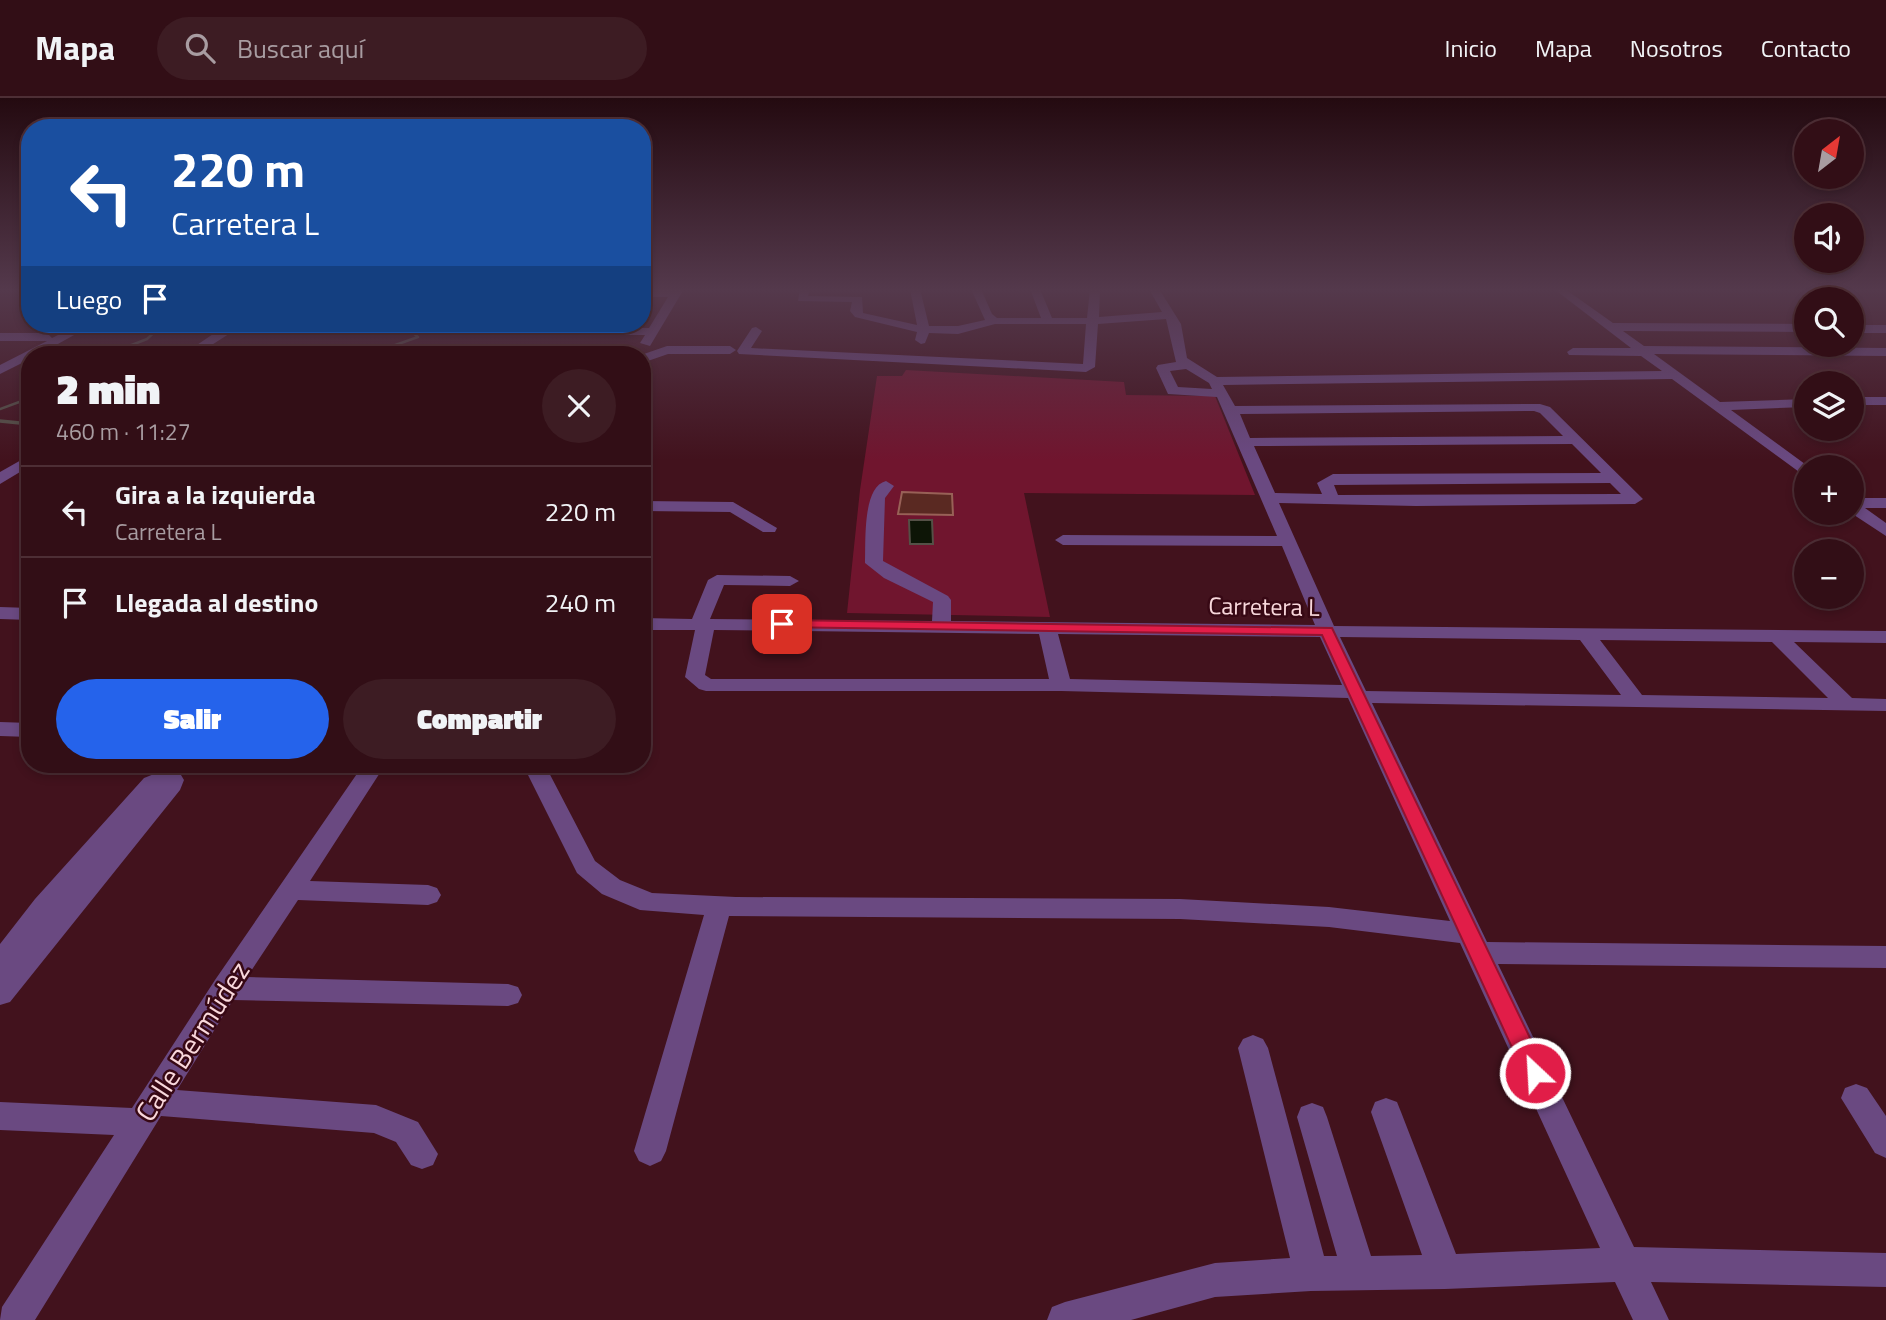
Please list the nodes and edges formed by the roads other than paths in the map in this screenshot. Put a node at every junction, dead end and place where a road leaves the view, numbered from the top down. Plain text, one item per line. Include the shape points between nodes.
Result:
1 (746, 346) edge
2 (892, 346) edge
3 (1091, 346) edge
4 (1179, 346) edge
5 (1637, 346) edge
6 (919, 348) joint
7 (730, 350) dead end
8 (1644, 351) junction
9 (1573, 352) dead end
10 (1886, 352) edge
11 (7, 356) edge
12 (651, 356) edge
13 (21, 359) edge
14 (954, 360) junction
15 (0, 363) edge
16 (1187, 365) junction
17 (0, 370) edge
18 (1676, 375) junction
19 (1217, 387) junction
20 (1864, 401) edge
21 (1886, 401) edge
22 (1794, 403) edge
23 (1718, 406) junction
24 (1231, 410) junction
25 (1573, 440) junction
26 (1247, 442) junction
27 (1794, 463) edge
28 (21, 465) edge
29 (1613, 478) junction
30 (0, 479) edge
31 (886, 486) dead end
32 (1270, 498) junction
33 (1333, 500) junction
34 (1886, 503) edge
35 (1864, 504) edge
36 (651, 506) edge
37 (1864, 514) edge
38 (769, 528) dead end
39 (1886, 531) edge
40 (1063, 540) dead end
41 (1289, 541) junction
42 (790, 581) dead end
43 (0, 613) edge
44 (21, 614) edge
45 (651, 624) edge
46 (703, 624) junction
47 (931, 625) junction
48 (1047, 626) junction
49 (1327, 631) junction
50 (1585, 635) junction
51 (1777, 636) junction
52 (1886, 637) edge
53 (1061, 685) junction
54 (1359, 695) junction
55 (1637, 702) junction
56 (1846, 705) junction
57 (1886, 705) edge
58 (0, 729) edge
59 (21, 730) edge
60 (369, 773) edge
61 (538, 773) edge
62 (292, 890) junction
63 (428, 895) dead end
64 (74, 905) junction
65 (44, 906) junction
66 (719, 907) junction
67 (1474, 943) junction
68 (1886, 957) edge
69 (1, 985) edge
70 (225, 988) junction
71 (508, 995) dead end
72 (1253, 1048) dead end
73 (1856, 1098) dead end
74 (147, 1112) junction
75 (1386, 1112) dead end
76 (0, 1116) edge
77 (1312, 1117) dead end
78 (1886, 1143) edge
79 (650, 1151) dead end
80 (422, 1154) dead end
81 (1626, 1264) junction
82 (1886, 1270) edge
83 (1445, 1272) junction
84 (1311, 1273) junction
85 (1361, 1273) junction
86 (15, 1320) edge
87 (1065, 1320) edge
88 (1651, 1320) edge

1 - 14 street via 743,351
2 - 6 street
3 - 14 street via 1088,368
4 - 16 street
5 - 8 street
6 - 14 street via 957,351
7 - 12 street via 667,350
8 - 9 street
8 - 10 street
8 - 18 street
11 - 15 street
13 - 17 street
16 - 19 street
16 - 19 street via 1162,369 1173,391
18 - 19 street
18 - 23 street
19 - 24 street
20 - 21 street
22 - 23 street
23 - 27 street
24 - 25 street via 1531,407 1545,410
24 - 26 street
25 - 26 street
25 - 29 street
26 - 32 street
28 - 30 street
29 - 33 street via 1333,479 1325,483
29 - 33 street via 1634,500
31 - 47 street via 877,497 874,563 899,580 930,592 922,600
32 - 33 street
32 - 41 street
34 - 35 street
36 - 38 street via 733,507
37 - 39 street
40 - 41 street
41 - 49 street
42 - 46 street via 717,580
43 - 44 street
45 - 46 street, Carretera L
46 - 47 street, Carretera L
46 - 53 street via 695,677 706,685
47 - 48 street, Carretera L
48 - 49 street, Carretera L
48 - 53 street
49 - 50 street, Carretera L
49 - 54 street
50 - 51 street, Carretera L
50 - 55 street
51 - 52 street, Carretera L
51 - 56 street
53 - 54 street
54 - 55 street
54 - 67 street
55 - 56 street
56 - 57 street
58 - 59 street
60 - 62 street, Calle Bermúdez
61 - 66 street via 586,867 598,878 649,902
62 - 63 street
62 - 70 street, Calle Bermúdez
64 - 65 street
64 - 65 street via 138,812
64 - 69 street
65 - 69 street
66 - 67 street via 1180,909 1329,917
66 - 79 street
67 - 68 street
67 - 81 street
70 - 71 street
70 - 74 street, Calle Bermúdez
72 - 84 street
73 - 78 street
74 - 76 street
74 - 80 street via 376,1119 407,1132
74 - 86 street, Calle Bermúdez
75 - 83 street
77 - 85 street
81 - 82 street
81 - 83 street
81 - 88 street
83 - 85 street
84 - 85 street
84 - 87 street via 1215,1280

